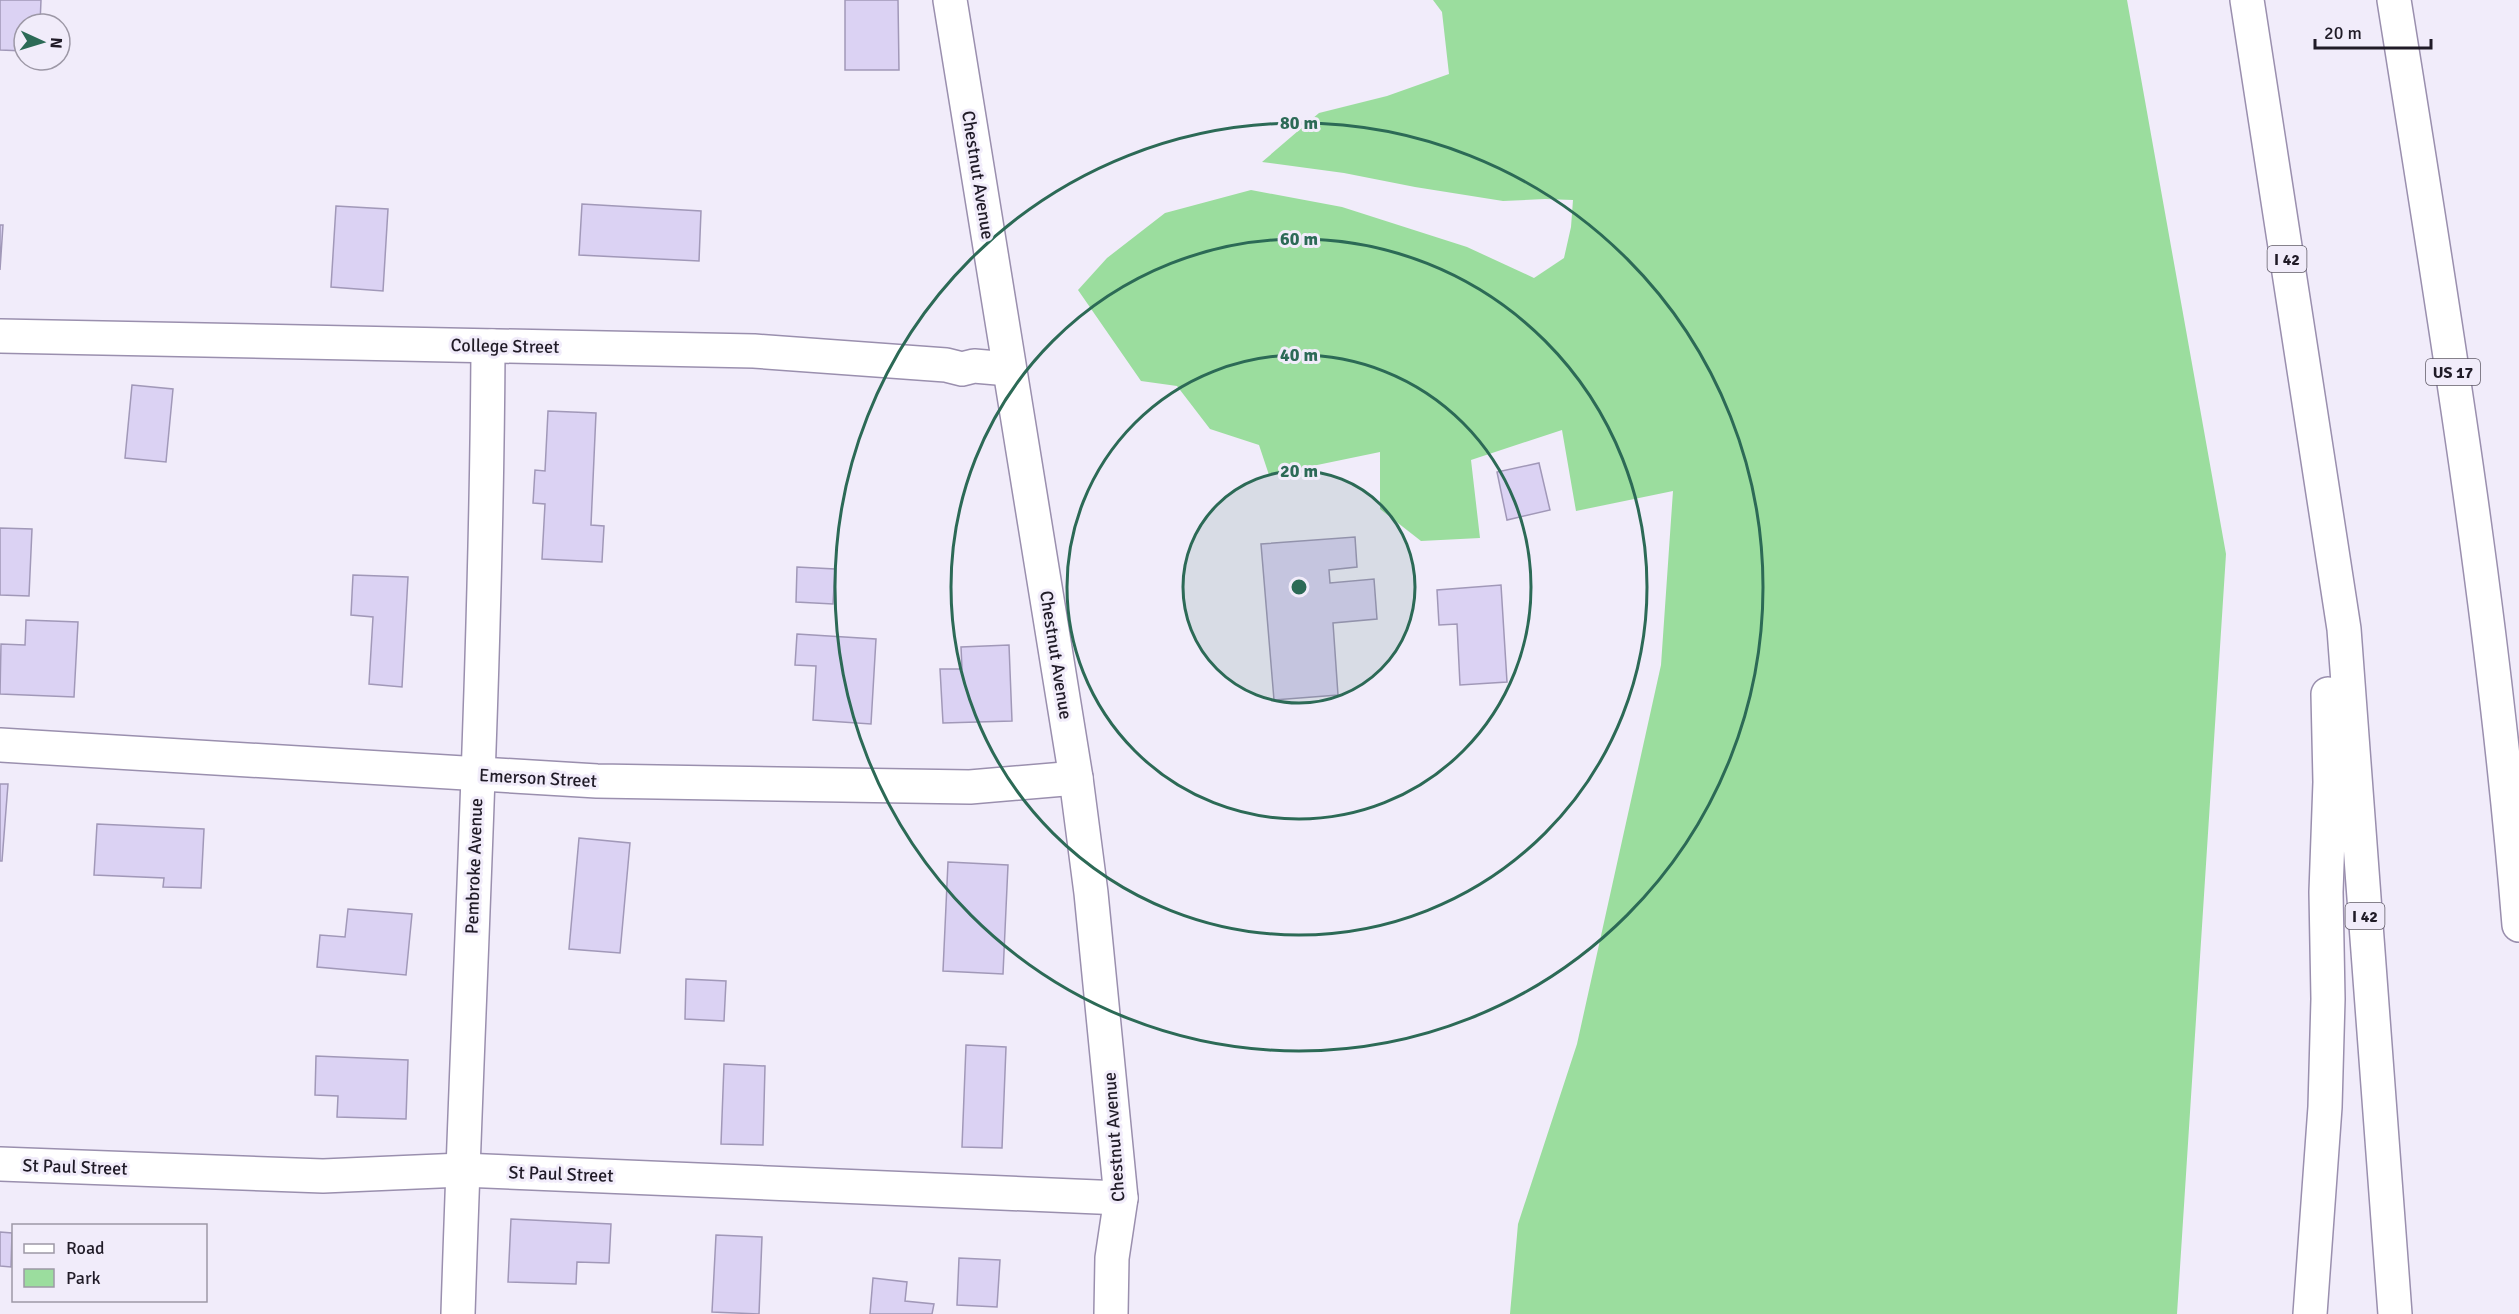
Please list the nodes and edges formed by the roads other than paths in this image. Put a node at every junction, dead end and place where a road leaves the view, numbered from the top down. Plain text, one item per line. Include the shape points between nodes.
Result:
1 (950, 0) edge
2 (2247, 0) edge
3 (2394, 0) edge
4 (0, 336) edge
5 (492, 346) junction
6 (1009, 369) junction
7 (2327, 518) junction
8 (0, 745) edge
9 (478, 775) junction
10 (1076, 778) junction
11 (2517, 886) edge
12 (2519, 925) edge
13 (0, 1164) edge
14 (462, 1170) junction
15 (1121, 1198) junction
16 (458, 1314) edge
17 (1111, 1314) edge
18 (2310, 1314) edge
19 (2395, 1314) edge

1 - 6 main road, Chestnut Avenue
2 - 7 main road, I 42
3 - 11 main road, US 17 via 2461,424
4 - 5 main road, College Street
5 - 6 main road, College Street via 754,351 962,369
5 - 9 main road, Pembroke Avenue via 488,352 487,523
6 - 10 main road, Chestnut Avenue
7 - 18 main road via 2328,999
7 - 19 main road, I 42 via 2344,629
8 - 9 main road, Emerson Street
9 - 10 main road, Emerson Street via 597,781 970,787
9 - 14 main road, Pembroke Avenue
10 - 15 main road, Chestnut Avenue
11 - 12 main road, US 17
13 - 14 main road, St Paul Street via 323,1176
14 - 15 main road, St Paul Street
14 - 16 main road, Pembroke Avenue
15 - 17 main road, Chestnut Avenue via 1112,1258

